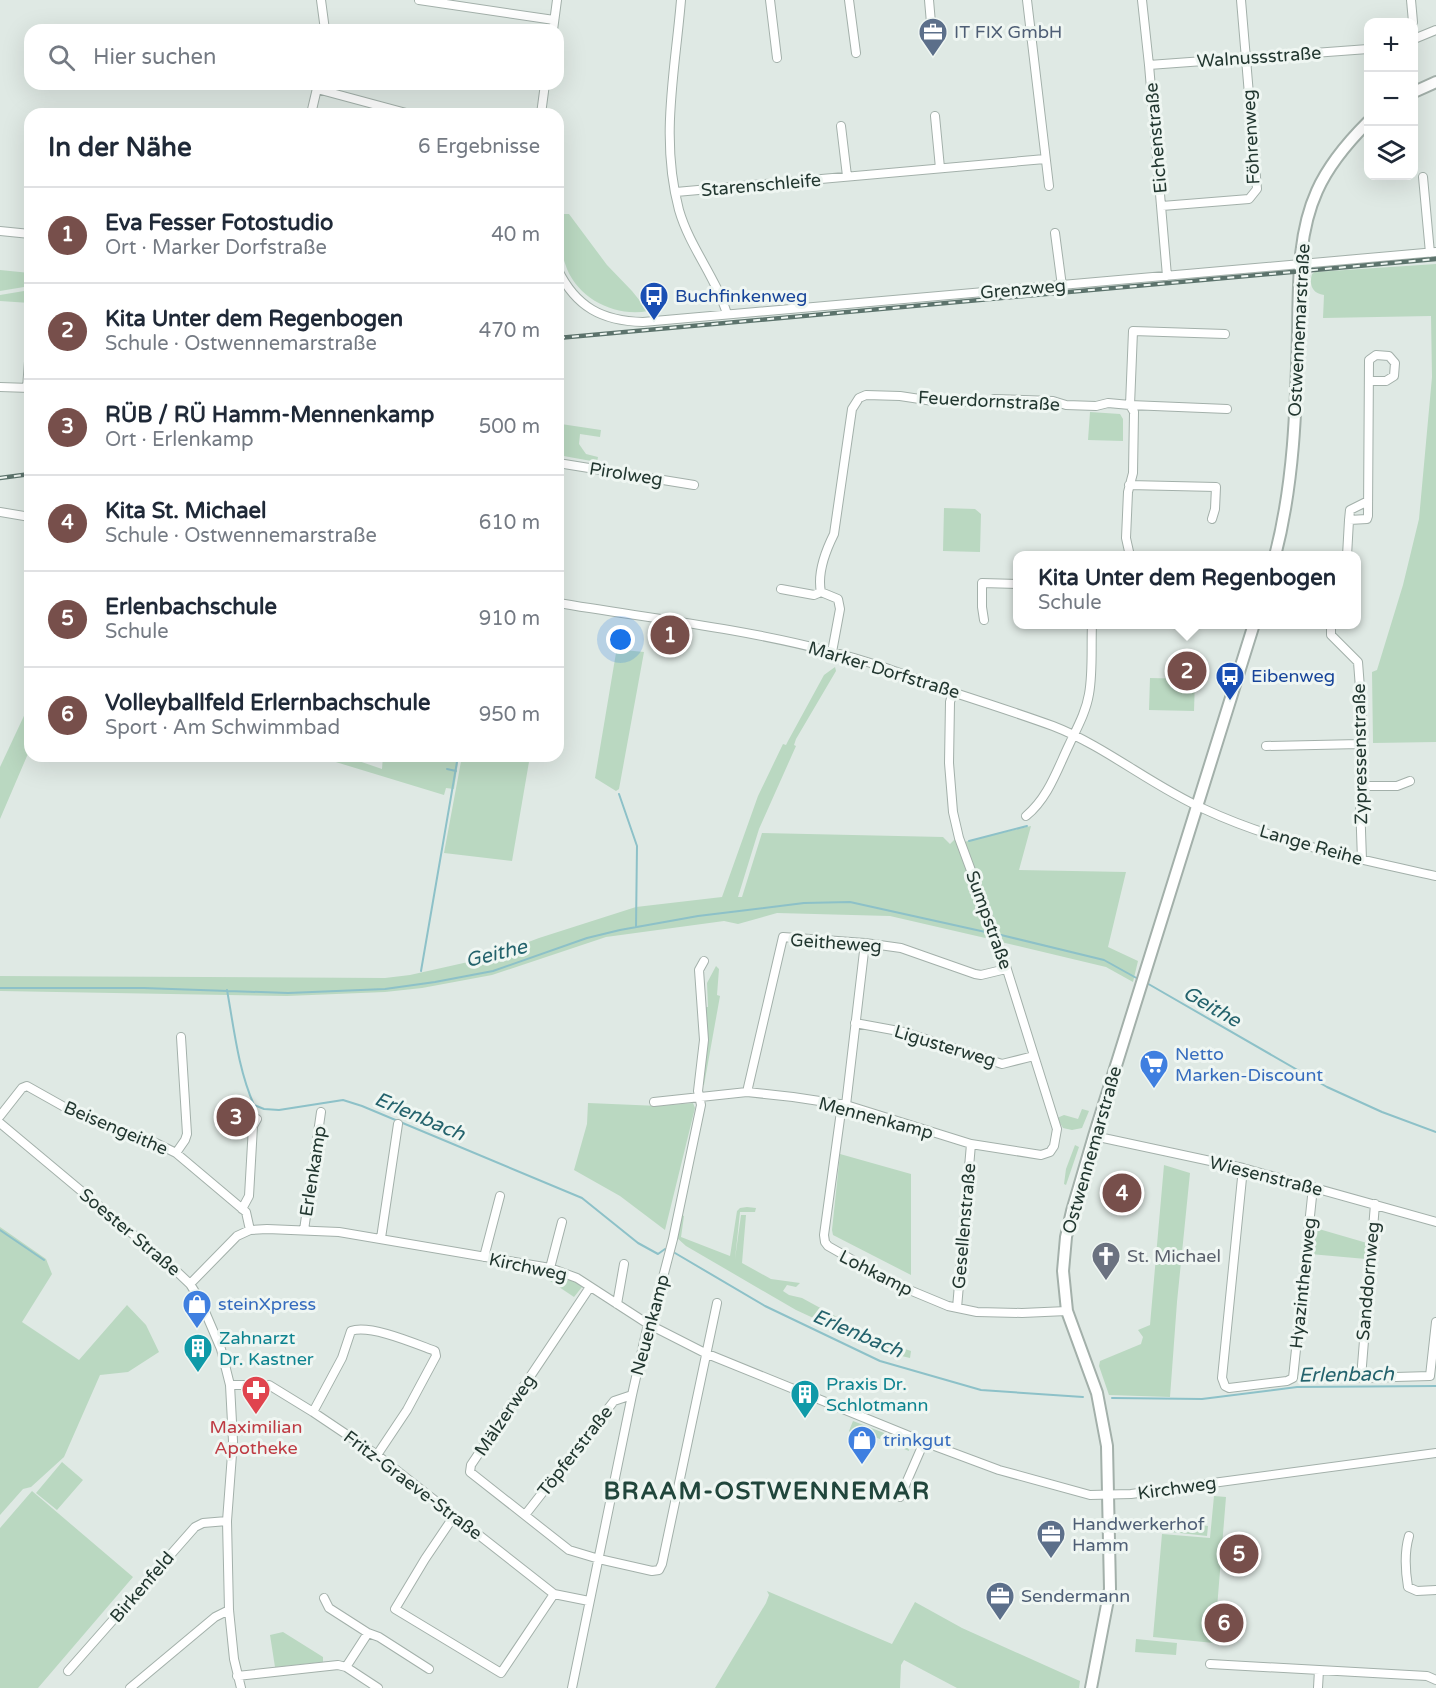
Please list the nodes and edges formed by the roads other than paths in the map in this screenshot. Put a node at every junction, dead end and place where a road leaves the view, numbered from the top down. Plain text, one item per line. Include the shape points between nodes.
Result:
1 (321, 0) edge
2 (419, 0) edge
3 (557, 0) edge
4 (681, 0) edge
5 (770, 0) edge
6 (849, 0) edge
7 (929, 0) edge
8 (1027, 0) edge
9 (1142, 0) edge
10 (1241, 0) edge
11 (1411, 0) edge
12 (1413, 18) edge
13 (554, 20) junction
14 (324, 24) edge
15 (554, 24) edge
16 (1436, 30) edge
17 (1418, 37) edge
18 (933, 46) dead end
19 (1364, 49) edge
20 (856, 53) dead end
21 (1246, 57) junction
22 (777, 58) dead end
23 (1149, 65) junction
24 (1436, 82) edge
25 (317, 90) edge
26 (328, 90) edge
27 (544, 90) edge
28 (1418, 90) edge
29 (313, 108) edge
30 (390, 108) edge
31 (542, 108) edge
32 (935, 116) dead end
33 (841, 126) dead end
34 (1364, 126) edge
35 (1045, 159) junction
36 (940, 168) junction
37 (847, 176) junction
38 (1423, 177) dead end
39 (1049, 186) dead end
40 (676, 192) junction
41 (1162, 206) junction
42 (0, 231) edge
43 (24, 233) edge
44 (1055, 233) dead end
45 (1433, 252) edge
46 (1300, 263) junction
47 (1167, 276) junction
48 (564, 280) edge
49 (1062, 286) junction
50 (727, 314) junction
51 (1225, 334) dead end
52 (1370, 381) dead end
53 (0, 387) edge
54 (24, 388) edge
55 (1130, 405) junction
56 (1227, 409) dead end
57 (564, 464) edge
58 (694, 485) dead end
59 (1129, 485) junction
60 (1368, 501) junction
61 (0, 512) edge
62 (24, 516) edge
63 (1212, 519) dead end
64 (1349, 520) junction
65 (1129, 551) edge
66 (1276, 551) edge
67 (1347, 551) edge
68 (1013, 584) edge
69 (781, 589) dead end
70 (821, 592) junction
71 (564, 604) edge
72 (984, 620) dead end
73 (1092, 629) edge
74 (1252, 629) edge
75 (1331, 629) edge
76 (832, 652) junction
77 (953, 692) junction
78 (1074, 736) junction
79 (1360, 744) junction
80 (1266, 746) dead end
81 (1410, 781) dead end
82 (1363, 786) junction
83 (1193, 804) junction
84 (1026, 816) dead end
85 (1362, 860) junction
86 (1436, 876) edge
87 (865, 943) junction
88 (704, 961) dead end
89 (1006, 969) junction
90 (855, 1023) junction
91 (181, 1037) dead end
92 (1034, 1056) junction
93 (747, 1092) junction
94 (701, 1097) junction
95 (654, 1102) dead end
96 (844, 1105) junction
97 (321, 1112) dead end
98 (0, 1116) edge
99 (257, 1119) dead end
100 (0, 1123) edge
101 (398, 1124) dead end
102 (1094, 1136) junction
103 (1056, 1143) joint
104 (971, 1144) junction
105 (176, 1153) junction
106 (1243, 1168) junction
107 (1313, 1187) junction
108 (500, 1196) dead end
109 (1375, 1204) junction
110 (242, 1209) junction
111 (562, 1222) dead end
112 (1436, 1222) edge
113 (250, 1230) junction
114 (304, 1230) junction
115 (381, 1238) junction
116 (484, 1257) junction
117 (624, 1264) dead end
118 (550, 1268) junction
119 (190, 1284) junction
120 (590, 1287) junction
121 (717, 1303) dead end
122 (617, 1304) junction
123 (957, 1308) junction
124 (1067, 1311) junction
125 (1436, 1322) edge
126 (648, 1324) junction
127 (705, 1353) junction
128 (230, 1385) junction
129 (632, 1395) junction
130 (312, 1412) junction
131 (924, 1442) junction
132 (1436, 1453) edge
133 (376, 1455) junction
134 (1108, 1495) junction
135 (900, 1497) dead end
136 (525, 1515) junction
137 (454, 1516) junction
138 (227, 1521) junction
139 (1409, 1536) dead end
140 (599, 1559) junction
141 (1436, 1590) edge
142 (554, 1594) junction
143 (324, 1598) dead end
144 (590, 1601) junction
145 (229, 1610) junction
146 (368, 1633) junction
147 (1210, 1664) dead end
148 (346, 1667) junction
149 (429, 1669) dead end
150 (1319, 1670) junction
151 (68, 1671) dead end
152 (237, 1676) junction
153 (1436, 1680) edge
154 (130, 1688) edge
155 (241, 1688) edge
156 (378, 1688) edge
157 (572, 1688) edge
158 (1091, 1688) edge
159 (1318, 1688) edge

1 - 14 street
2 - 13 street
3 - 13 street
4 - 40 street via 668,135
5 - 22 street
6 - 20 street
7 - 18 street
8 - 35 street
9 - 23 street, Eichenstraße
10 - 21 street, Föhrenweg
11 - 12 street
13 - 15 street
16 - 17 street
19 - 21 street, Walnussstraße
21 - 23 street, Walnussstraße
21 - 41 street, Föhrenweg via 1257,189 1249,199
23 - 41 street, Eichenstraße
24 - 28 street
25 - 29 street
26 - 30 street
27 - 31 street
32 - 36 street
33 - 37 street, Starenschleife
34 - 46 street, Ostwennemarstraße via 1341,152 1317,192
35 - 36 street, Starenschleife
35 - 39 street
36 - 37 street, Starenschleife
37 - 40 street, Starenschleife
38 - 45 street
40 - 50 street via 686,230 721,293
41 - 47 street, Eichenstraße
42 - 43 street
44 - 49 street
45 - 46 street, Grenzweg
46 - 47 street, Grenzweg
46 - 66 street, Ostwennemarstraße via 1292,459
47 - 49 street, Grenzweg
48 - 50 street, Grenzweg via 583,304 610,318 643,322
49 - 50 street, Grenzweg
51 - 55 street via 1133,331
52 - 60 street
53 - 54 street
55 - 56 street
55 - 59 street via 1134,412 1133,473
55 - 70 street, Feuerdornstraße via 994,399 933,401 866,395 859,398 852,409 834,534 826,550
57 - 58 street, Pirolweg
59 - 63 street via 1216,487
59 - 65 street via 1126,538
60 - 64 street via 1350,510
60 - 64 street via 1367,519
61 - 62 street
64 - 67 street
68 - 72 street via 982,583
69 - 70 street via 814,595
70 - 76 street via 840,602
71 - 76 street, Marker Dorfstraße via 788,641
73 - 78 street via 1087,704
74 - 83 street, Ostwennemarstraße
75 - 79 street, Zypressenstraße via 1330,635 1358,662
76 - 77 street, Marker Dorfstraße
77 - 78 street, Marker Dorfstraße
77 - 89 street, Sumpstraße via 949,729 953,812
78 - 83 street, Marker Dorfstraße
78 - 84 street via 1053,780 1036,808
79 - 80 street
79 - 82 street, Zypressenstraße
81 - 82 street via 1397,786
82 - 85 street, Zypressenstraße
83 - 85 street, Lange Reihe via 1277,837
83 - 102 street, Ostwennemarstraße
85 - 86 street, Lange Reihe
87 - 89 street, Geitheweg via 901,948 975,974
87 - 90 street, Lohkamp
87 - 93 street, Geitheweg via 783,937
88 - 94 street, Neuenkamp via 699,970 704,1040 698,1091
89 - 92 street, Sumpstraße
90 - 92 street, Ligusterweg via 904,1032 1002,1064
90 - 96 street, Lohkamp
91 - 105 street via 186,1134
92 - 103 street, Sumpstraße via 1057,1130
93 - 94 street, Mennenkamp
93 - 96 street, Mennenkamp
94 - 95 street, Mennenkamp
94 - 126 street, Neuenkamp via 673,1239
96 - 104 street, Mennenkamp
96 - 123 street, Lohkamp via 825,1242 834,1252 895,1284
97 - 114 street, Erlenkamp
98 - 105 street, Beisengeithe via 27,1086 84,1118
99 - 110 street via 253,1126 249,1196
100 - 119 street, Soester Straße
101 - 115 street
102 - 106 street, Wiesenstraße
102 - 124 street, Ostwennemarstraße via 1064,1250
103 - 104 street, Mennenkamp via 1050,1152 1041,1155
104 - 123 street, Gesellenstraße
105 - 110 street, Beisengeithe
106 - 107 street, Wiesenstraße
106 - 107 street, Hyazinthenweg via 1222,1378 1229,1388 1287,1382 1293,1378
107 - 109 street, Wiesenstraße
108 - 116 street
109 - 112 street, Wiesenstraße
109 - 125 street, Sanddornweg via 1361,1378 1430,1376
110 - 113 street, Beisengeithe
111 - 118 street
113 - 114 street, Kirchweg
113 - 119 street via 237,1236
114 - 115 street, Kirchweg
115 - 116 street, Kirchweg
116 - 118 street, Kirchweg
117 - 122 street
118 - 120 street, Kirchweg
119 - 128 street, Soester Straße via 213,1328
120 - 122 street, Kirchweg
120 - 136 street, Mälzerweg via 470,1468 472,1475
121 - 127 street
122 - 126 street, Kirchweg
123 - 124 street, Lohkamp via 1022,1314
124 - 134 street, Ostwennemarstraße via 1100,1407 1107,1446
126 - 127 street, Kirchweg
126 - 129 street, Neuenkamp
127 - 131 street, Kirchweg
127 - 140 street, Mälzerweg via 661,1567 652,1571
128 - 130 street, Fritz-Graeve-Straße via 269,1385
128 - 138 street, Soester Straße via 233,1442
129 - 136 street, Töpferstraße via 614,1401
129 - 140 street, Neuenkamp
130 - 133 street, Fritz-Graeve-Straße
130 - 133 street via 342,1358 351,1331 373,1331 435,1351 418,1392
131 - 134 street, Kirchweg via 999,1470 1090,1495
131 - 135 street
132 - 134 street, Kirchweg
133 - 137 street, Fritz-Graeve-Straße
134 - 158 street, Ostwennemarstraße via 1110,1589
136 - 140 street, Mälzerweg via 569,1550
137 - 142 street, Fritz-Graeve-Straße
137 - 142 street via 395,1609 501,1673
138 - 145 street, Soester Straße
138 - 151 street, Birkenfeld via 195,1527
139 - 141 street via 1405,1548 1408,1587
140 - 144 street, Neuenkamp
142 - 144 street, Fritz-Graeve-Straße
143 - 146 street via 328,1608
144 - 157 street, Neuenkamp
145 - 152 street, Soester Straße
145 - 154 street via 215,1617
146 - 148 street
146 - 149 street
147 - 150 street
148 - 152 street
148 - 156 street
150 - 153 street via 1427,1676
150 - 159 street
152 - 155 street, Soester Straße

